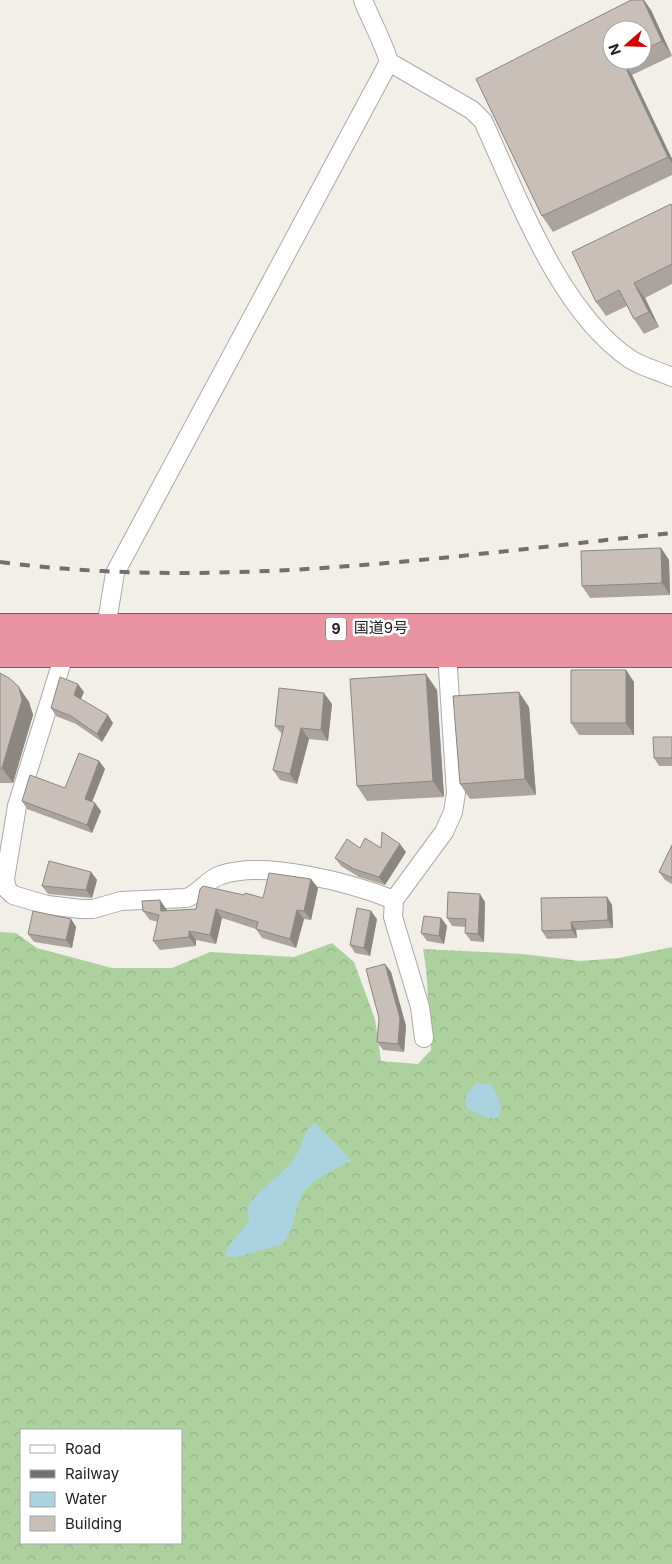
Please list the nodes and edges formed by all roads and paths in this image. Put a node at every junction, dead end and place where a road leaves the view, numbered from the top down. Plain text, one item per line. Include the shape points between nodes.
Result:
1 (364, 0) edge
2 (389, 62) junction
3 (672, 377) edge
4 (0, 628) edge
5 (106, 628) junction
6 (672, 628) edge
7 (65, 652) junction
8 (0, 653) edge
9 (447, 653) junction
10 (672, 653) edge
11 (394, 900) junction
12 (424, 1038) dead end

1 - 2 street
2 - 3 street via 472,110 483,121 533,229 566,289 592,326 630,359
2 - 5 street via 115,573
4 - 5 highway, 国道9号 / 9
5 - 6 highway, 国道9号 / 9
7 - 8 highway, 国道9号 / 9
7 - 9 highway, 国道9号 / 9
7 - 11 street via 17,806 6,879 7,889 13,895 47,905 93,909 121,901 186,898 196,895 220,875 250,870 302,874 369,890
9 - 10 highway, 国道9号 / 9
9 - 11 street via 456,792 453,812 444,832
11 - 12 street via 394,917 420,1007

